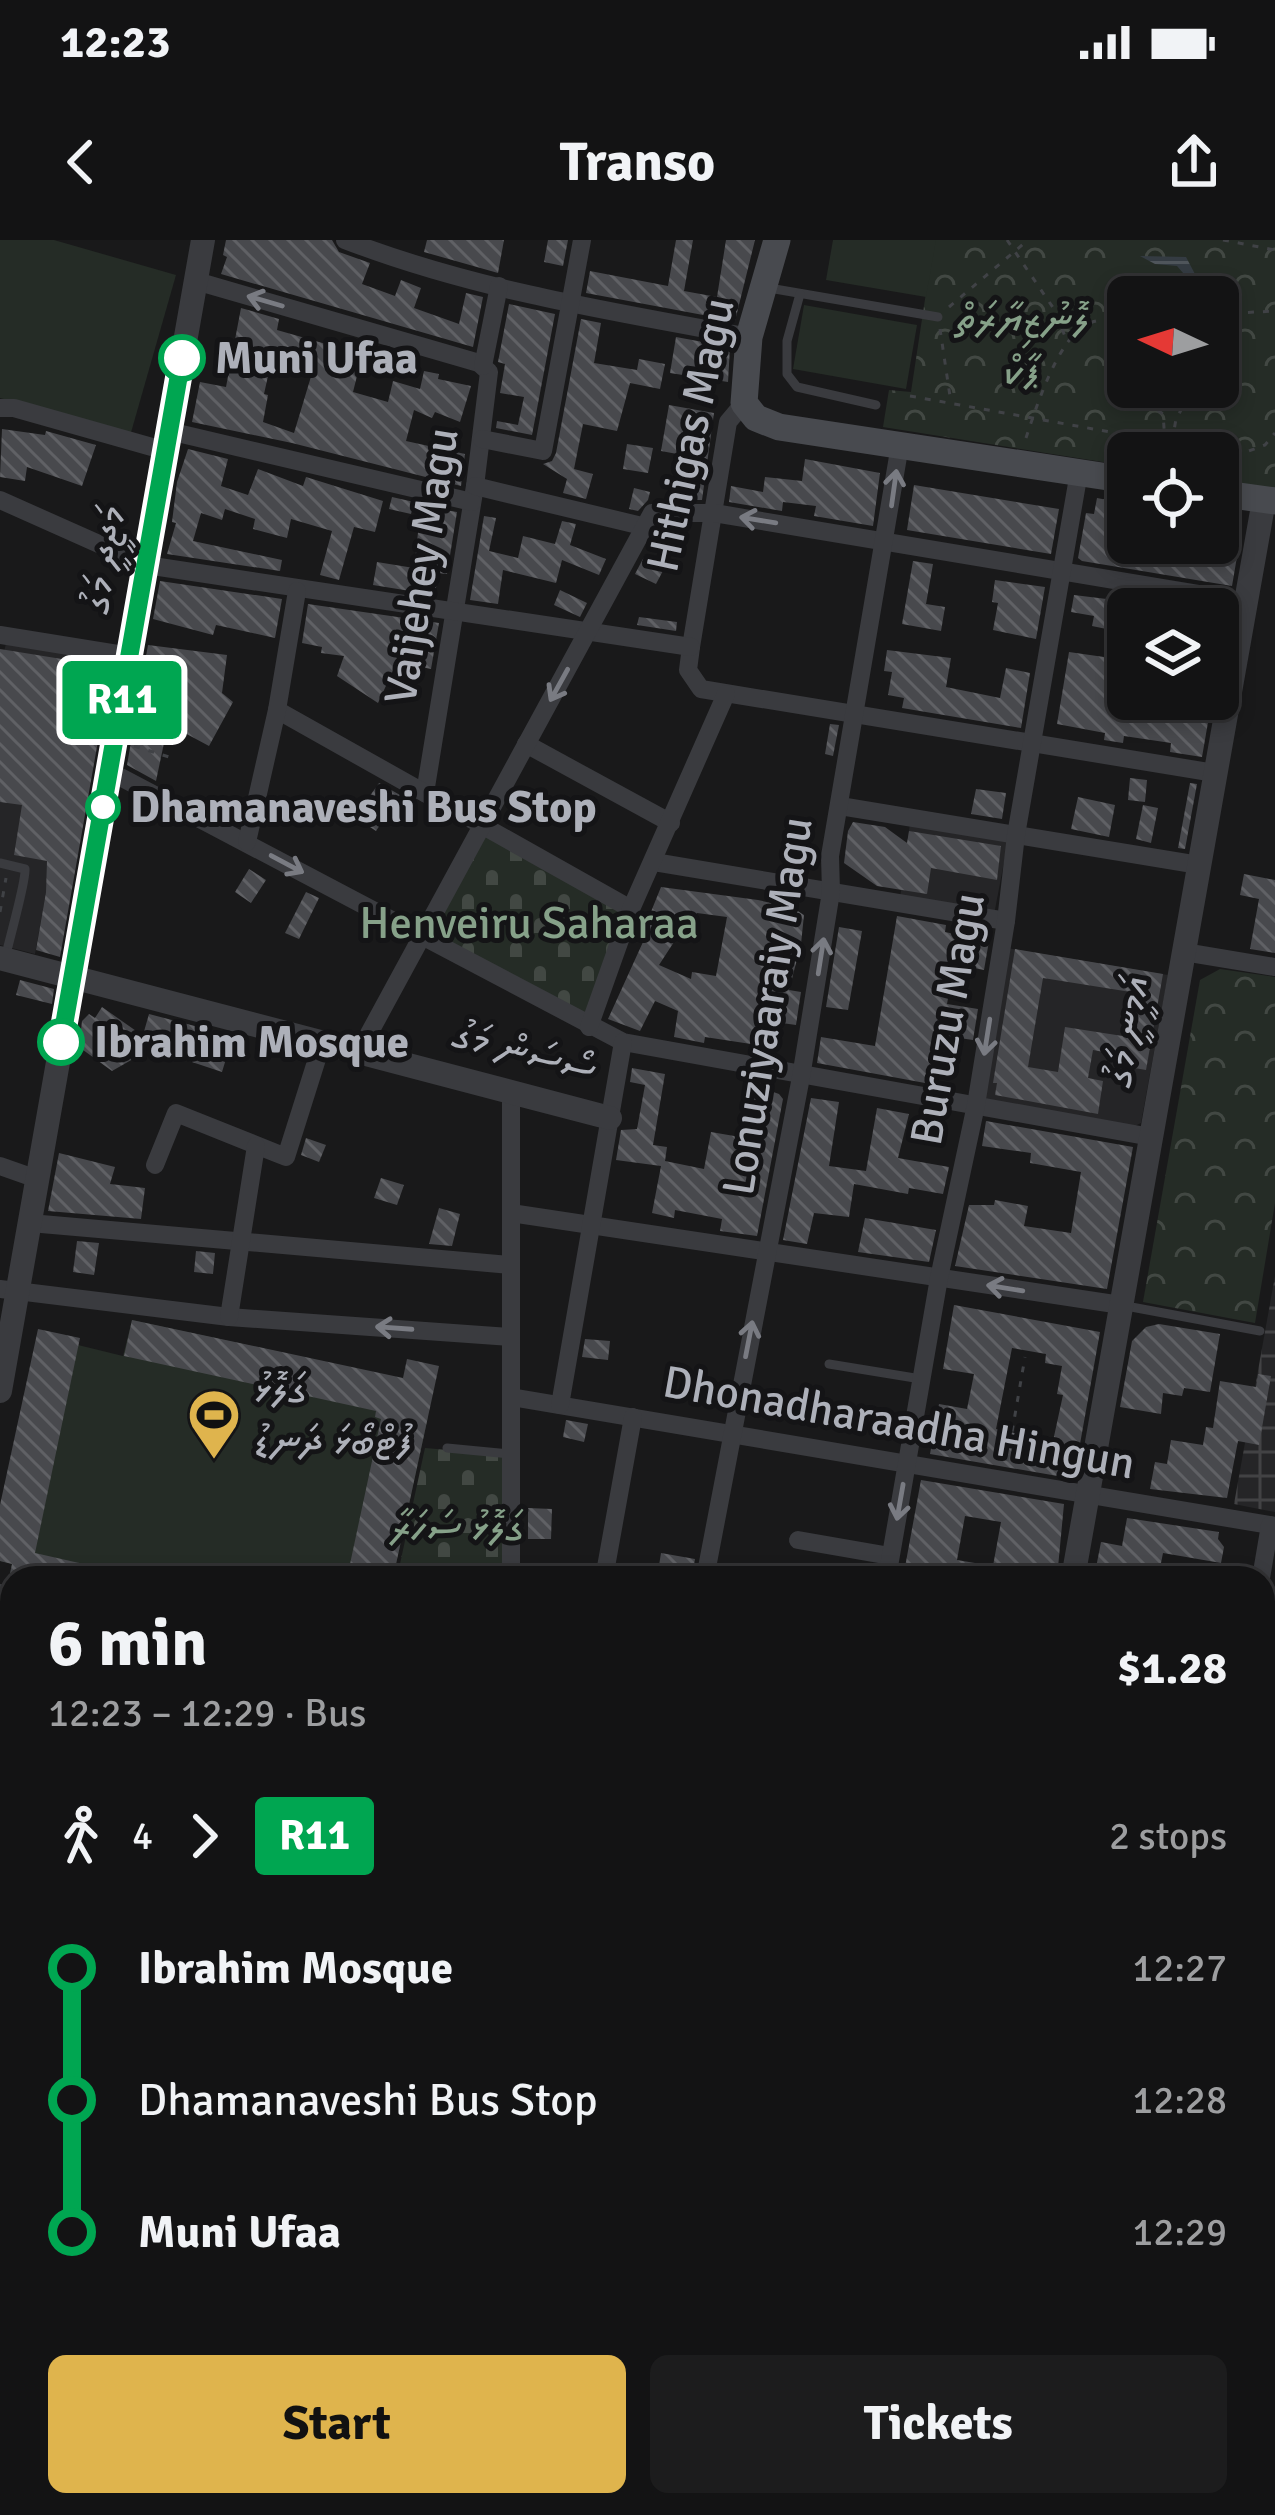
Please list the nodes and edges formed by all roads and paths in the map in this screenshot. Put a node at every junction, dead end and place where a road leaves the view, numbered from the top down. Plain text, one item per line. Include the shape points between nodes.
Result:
1 (203, 240) edge
2 (345, 240) edge
3 (582, 240) edge
4 (777, 240) edge
5 (1007, 240) edge
6 (1028, 240) edge
7 (1223, 240) edge
8 (397, 250) edge
9 (1014, 250) junction
10 (1275, 250) edge
11 (196, 281) junction
12 (499, 286) junction
13 (764, 287) junction
14 (800, 294) junction
15 (573, 304) junction
16 (1275, 311) edge
17 (1056, 312) junction
18 (1239, 313) edge
19 (938, 317) junction
20 (1107, 320) edge
21 (1093, 321) junction
22 (749, 338) junction
23 (1067, 344) junction
24 (483, 366) junction
25 (910, 396) dead end
26 (743, 403) junction
27 (952, 404) junction
28 (876, 405) dead end
29 (0, 408) edge
30 (1032, 421) junction
31 (1275, 433) edge
32 (1107, 434) edge
33 (482, 440) junction
34 (168, 441) junction
35 (900, 445) junction
36 (1239, 455) edge
37 (1017, 463) junction
38 (1079, 472) junction
39 (1107, 476) edge
40 (473, 494) junction
41 (1239, 496) edge
42 (0, 500) edge
43 (1269, 500) edge
44 (714, 513) junction
45 (642, 526) junction
46 (886, 542) junction
47 (146, 565) junction
48 (1062, 571) junction
49 (297, 591) junction
50 (1246, 602) junction
51 (455, 614) junction
52 (587, 634) junction
53 (0, 635) edge
54 (691, 647) junction
55 (130, 656) junction
56 (123, 693) junction
57 (726, 694) junction
58 (181, 702) dead end
59 (277, 710) junction
60 (856, 715) junction
61 (115, 740) junction
62 (526, 743) junction
63 (1031, 744) junction
64 (169, 757) dead end
65 (109, 771) junction
66 (1215, 773) junction
67 (425, 793) junction
68 (840, 806) junction
69 (671, 823) junction
70 (482, 824) junction
71 (1016, 835) junction
72 (247, 842) junction
73 (654, 862) junction
74 (4, 864) edge
75 (1199, 865) junction
76 (831, 892) junction
77 (631, 909) junction
78 (0, 912) edge
79 (1006, 921) junction
80 (422, 938) junction
81 (1184, 952) junction
82 (3, 958) edge
83 (1275, 968) edge
84 (73, 977) junction
85 (589, 1027) junction
86 (322, 1042) junction
87 (623, 1042) junction
88 (359, 1052) junction
89 (801, 1077) junction
90 (511, 1092) junction
91 (976, 1105) junction
92 (610, 1118) junction
93 (1151, 1137) junction
94 (256, 1145) junction
95 (154, 1165) dead end
96 (0, 1166) edge
97 (37, 1179) junction
98 (511, 1214) junction
99 (29, 1223) junction
100 (591, 1225) junction
101 (240, 1242) junction
102 (767, 1252) junction
103 (511, 1265) junction
104 (939, 1278) junction
105 (9, 1291) edge
106 (1121, 1305) junction
107 (229, 1317) junction
108 (1260, 1331) dead end
109 (511, 1337) junction
110 (1025, 1357) dead end
111 (829, 1364) dead end
112 (921, 1379) junction
113 (0, 1390) edge
114 (511, 1397) junction
115 (560, 1405) junction
116 (633, 1417) junction
117 (730, 1434) junction
118 (447, 1448) dead end
119 (511, 1454) junction
120 (906, 1463) junction
121 (1004, 1480) junction
122 (1088, 1494) junction
123 (1273, 1525) edge
124 (798, 1540) dead end
125 (890, 1556) junction
126 (511, 1566) edge
127 (606, 1566) edge
128 (707, 1566) edge
129 (888, 1566) edge
130 (1075, 1566) edge
131 (1264, 1566) edge

1 - 11 street, މަޖީދީ މަގު
2 - 8 street
3 - 15 street
4 - 13 main road, Hithigas Magu
5 - 9 path
6 - 9 path
7 - 10 path
8 - 12 street
9 - 17 path
9 - 19 path
24 -> 11 street
11 - 34 street, މަޖީދީ މަގު
12 - 15 street
12 - 24 street, Vaijehey Magu
13 - 14 lane
13 - 22 main road, Hithigas Magu
14 - 19 lane
14 - 28 lane via 787,374 797,387
15 - 22 street
15 - 33 street via 543,451
16 - 18 path
17 - 21 path
17 - 23 path
19 - 27 path
20 - 21 path
21 - 23 path
22 - 26 main road, Hithigas Magu
23 - 30 path
24 - 33 street, Vaijehey Magu via 490,381
25 - 27 path
26 - 35 main road via 779,427
26 - 44 street, Hithigas Magu via 728,422
27 - 30 path
29 - 34 street
30 - 32 path
30 - 37 path
31 - 36 path
33 - 40 street, Vaijehey Magu
34 - 40 street
34 - 47 street, މަޖީދީ މަގު
35 - 37 main road
46 -> 35 street, Lonuziyaaraiy Magu
37 - 38 main road
38 - 39 main road
38 - 48 street, Buruzu Magu
40 - 45 street
40 - 51 street, Vaijehey Magu
41 - 43 main road
42 - 47 street
43 - 50 street, އަމީނީ މަގު
44 - 45 street via 657,511
46 -> 44 street
44 - 54 street, Hithigas Magu
45 - 52 street
46 - 48 street
46 - 60 street, Lonuziyaaraiy Magu
47 - 49 street
47 - 55 street, މަޖީދީ މަގު
48 - 50 street
48 - 63 street, Buruzu Magu
49 - 51 street
49 - 59 street
50 - 66 street, އަމީނީ މަގު
51 - 52 street
51 - 67 street, Vaijehey Magu
52 - 54 street
52 -> 62 street
53 - 55 street
54 - 57 street via 692,681
55 - 56 street, މަޖީދީ މަގު
56 - 58 path
56 - 61 street, މަޖީދީ މަގު
57 - 60 street
57 - 69 street
59 - 67 street
59 - 72 street
60 - 63 street
60 - 68 street, Lonuziyaaraiy Magu
61 - 64 path
61 - 65 street, މަޖީދީ މަގު
62 - 69 street
62 - 70 street
63 - 66 street
63 - 71 street, Buruzu Magu
65 - 72 street
65 - 84 street, މަޖީދީ މަގު
66 - 75 street, އަމީނީ މަގު
67 - 70 street
68 - 71 street
68 - 76 street, Lonuziyaaraiy Magu
69 - 73 street
70 - 77 street
70 - 80 street
71 - 75 street
71 - 79 street, Buruzu Magu
72 -> 80 street
73 - 76 street
73 - 77 street
74 - 78 path
74 - 82 lane via 25,869 26,881
75 - 81 street, އަމީނީ މަގު
76 - 79 street
89 -> 76 street, Lonuziyaaraiy Magu
77 - 85 street
79 -> 91 street, Buruzu Magu
80 - 85 street
80 - 88 street
81 - 83 street
81 - 93 street, އަމީނީ މަގު
82 - 84 street, ސޯސަން މަގު
84 - 86 street, ސޯސަން މަގު
84 - 97 street, މަޖީދީ މަގު
85 - 87 street
86 - 88 street, ސޯސަން މަގު
86 - 94 street via 286,1157
87 - 89 street
87 - 92 street
88 - 90 street, ސޯސަން މަގު
89 - 91 street
89 - 102 street, Lonuziyaaraiy Magu
90 - 92 street, ސޯސަން މަގު
90 - 98 street
91 - 93 street
91 - 104 street, Buruzu Magu
92 - 100 street
93 - 106 street, އަމީނީ މަގު
94 - 95 street via 176,1113
94 - 101 street
96 - 97 street
97 - 99 street, މަޖީދީ މަގު
98 - 100 street
98 - 103 street
99 - 101 street
99 - 105 street, މަޖީދީ މަގު
100 - 102 street
100 - 115 street
101 - 103 street
101 - 107 street
102 - 104 street
117 -> 102 street, Lonuziyaaraiy Magu
103 - 109 street
106 -> 104 street
104 - 112 street, Buruzu Magu
105 - 107 street
105 - 113 street, މަޖީދީ މަގު
106 - 108 lane
106 - 122 street, އަމީނީ މަގު
109 -> 107 street
109 - 114 street
110 - 121 path
111 - 112 lane
112 - 120 street, Buruzu Magu
114 - 115 street, Dhonadharaadha Hingun
114 - 119 street
115 - 116 street, Dhonadharaadha Hingun
116 - 117 street, Dhonadharaadha Hingun
116 - 127 street
117 - 120 street, Dhonadharaadha Hingun
117 - 128 street, Lonuziyaaraiy Magu
118 - 119 lane
119 - 126 street
120 - 121 street, Dhonadharaadha Hingun
120 -> 125 street, Buruzu Magu
121 - 122 street, Dhonadharaadha Hingun
122 - 123 street, Dhonadharaadha Hingun
122 - 130 street, އަމީނީ މަގު
123 - 131 street
124 - 125 street
125 - 129 street, Buruzu Magu

